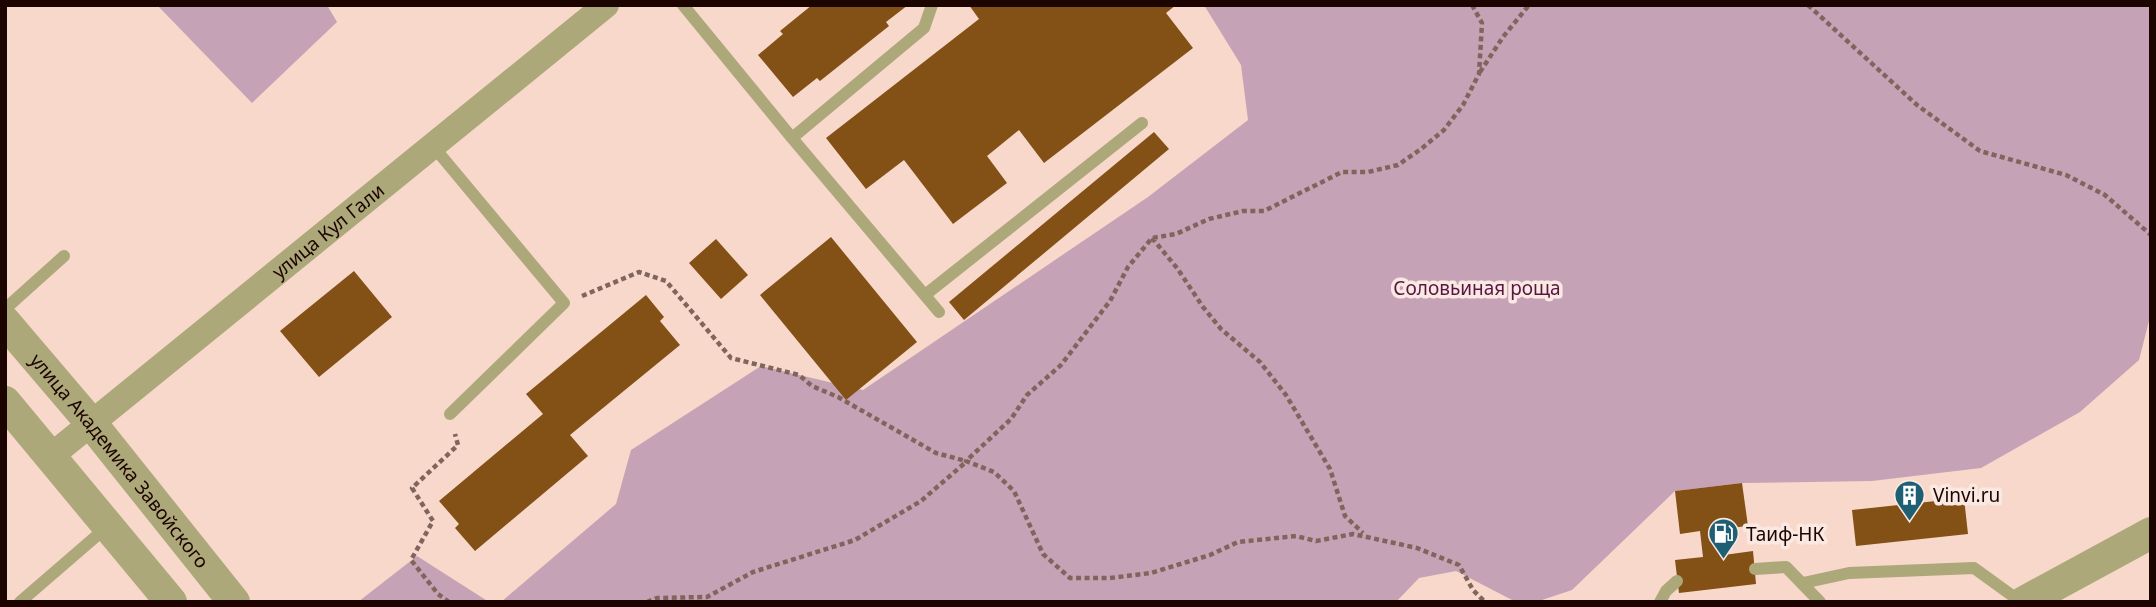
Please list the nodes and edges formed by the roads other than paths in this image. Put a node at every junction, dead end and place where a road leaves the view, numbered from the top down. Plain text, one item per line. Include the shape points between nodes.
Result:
1 (606, 5) edge
2 (682, 5) edge
3 (933, 5) edge
4 (1142, 123) dead end
5 (792, 138) junction
6 (433, 146) junction
7 (64, 256) dead end
8 (925, 295) junction
9 (5, 309) edge
10 (939, 312) dead end
11 (5, 322) edge
12 (5, 402) edge
13 (450, 414) road end
14 (91, 423) junction
15 (51, 456) junction
16 (109, 526) junction
17 (2151, 533) edge
18 (1755, 569) dead end
19 (1677, 581) dead end
20 (1803, 583) junction
21 (20, 602) edge
22 (172, 602) edge
23 (234, 602) edge
24 (1660, 602) edge
25 (1820, 602) edge
26 (2023, 602) edge

1 - 6 street, улица Кул Гали
2 - 5 lane
3 - 5 lane via 924,28
4 - 8 lane
5 - 8 lane
6 - 13 lane via 564,303
6 - 14 street, улица Кул Гали
7 - 9 lane
8 - 10 lane
11 - 14 street, улица Академика Завойского
12 - 15 street
14 - 15 street, улица Кул Гали
14 - 23 street, улица Академика Завойского
15 - 16 street
16 - 21 lane
16 - 22 street
17 - 26 street
18 - 20 lane via 1786,566
19 - 24 lane
20 - 25 lane
20 - 26 lane via 1849,573 1974,568

